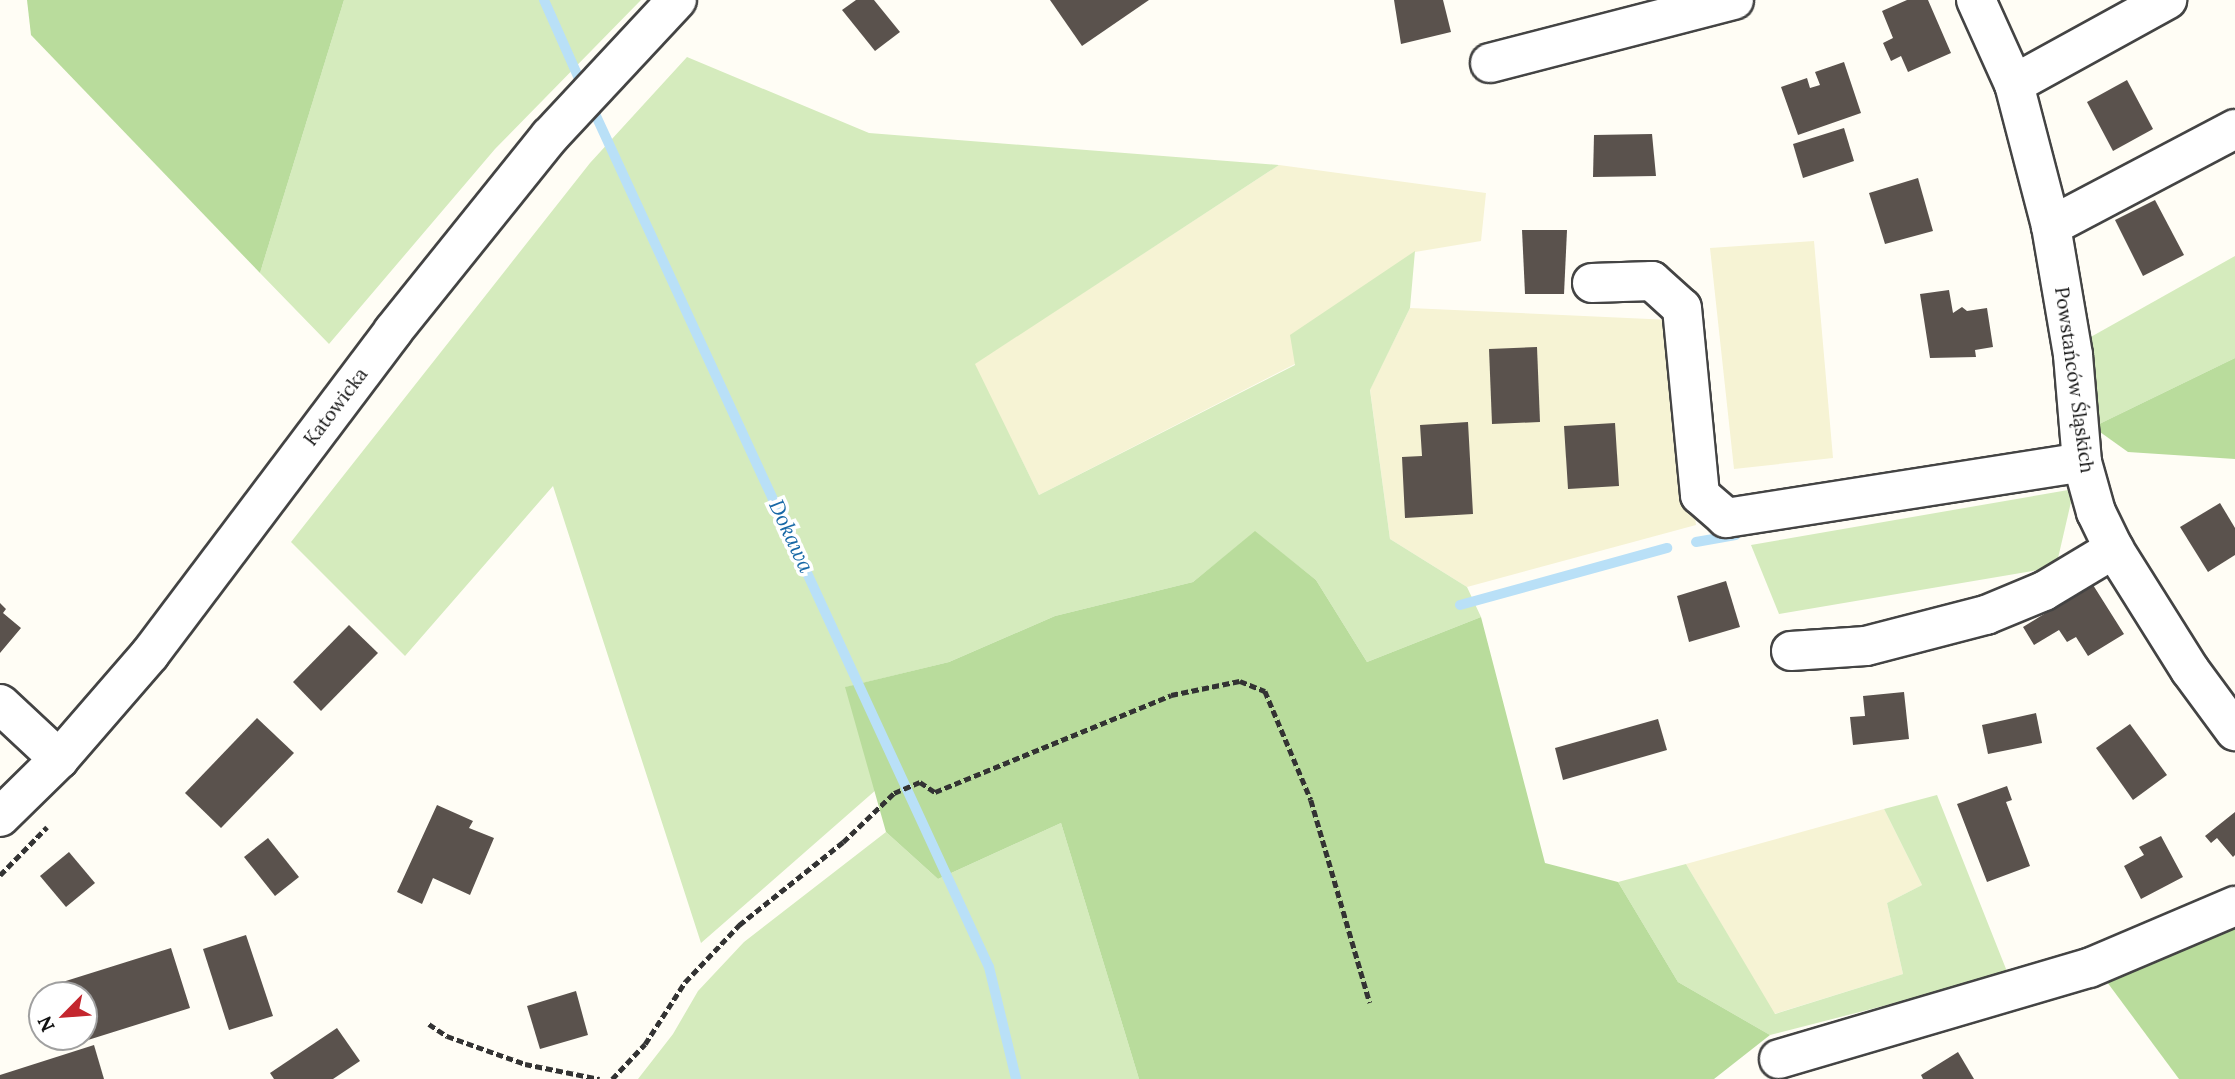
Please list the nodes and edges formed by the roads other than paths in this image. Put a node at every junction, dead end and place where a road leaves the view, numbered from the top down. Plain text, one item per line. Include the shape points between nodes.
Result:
1 (677, 0) edge
2 (1734, 0) edge
3 (1976, 0) edge
4 (2167, 0) edge
5 (1490, 63) dead end
6 (2014, 84) junction
7 (2235, 128) edge
8 (2051, 226) junction
9 (1592, 284) dead end
10 (2082, 462) junction
11 (2114, 549) junction
12 (1791, 651) dead end
13 (0, 704) edge
14 (2235, 731) edge
15 (59, 759) junction
16 (0, 817) edge
17 (2235, 906) edge
18 (1779, 1059) dead end

1 - 15 street, Katowicka via 550,136 393,331 150,654
2 - 5 street
3 - 6 street, Powstańców Śląskich
4 - 6 street
6 - 8 street, Powstańców Śląskich
7 - 8 street
8 - 10 street, Powstańców Śląskich via 2073,355
9 - 10 street via 1653,281 1682,308 1700,495 1726,518
10 - 11 street, Powstańców Śląskich
11 - 12 street via 2044,591 1986,615 1866,646
11 - 14 street, Powstańców Śląskich
13 - 15 street
15 - 16 street, Katowicka
17 - 18 street via 2089,968

